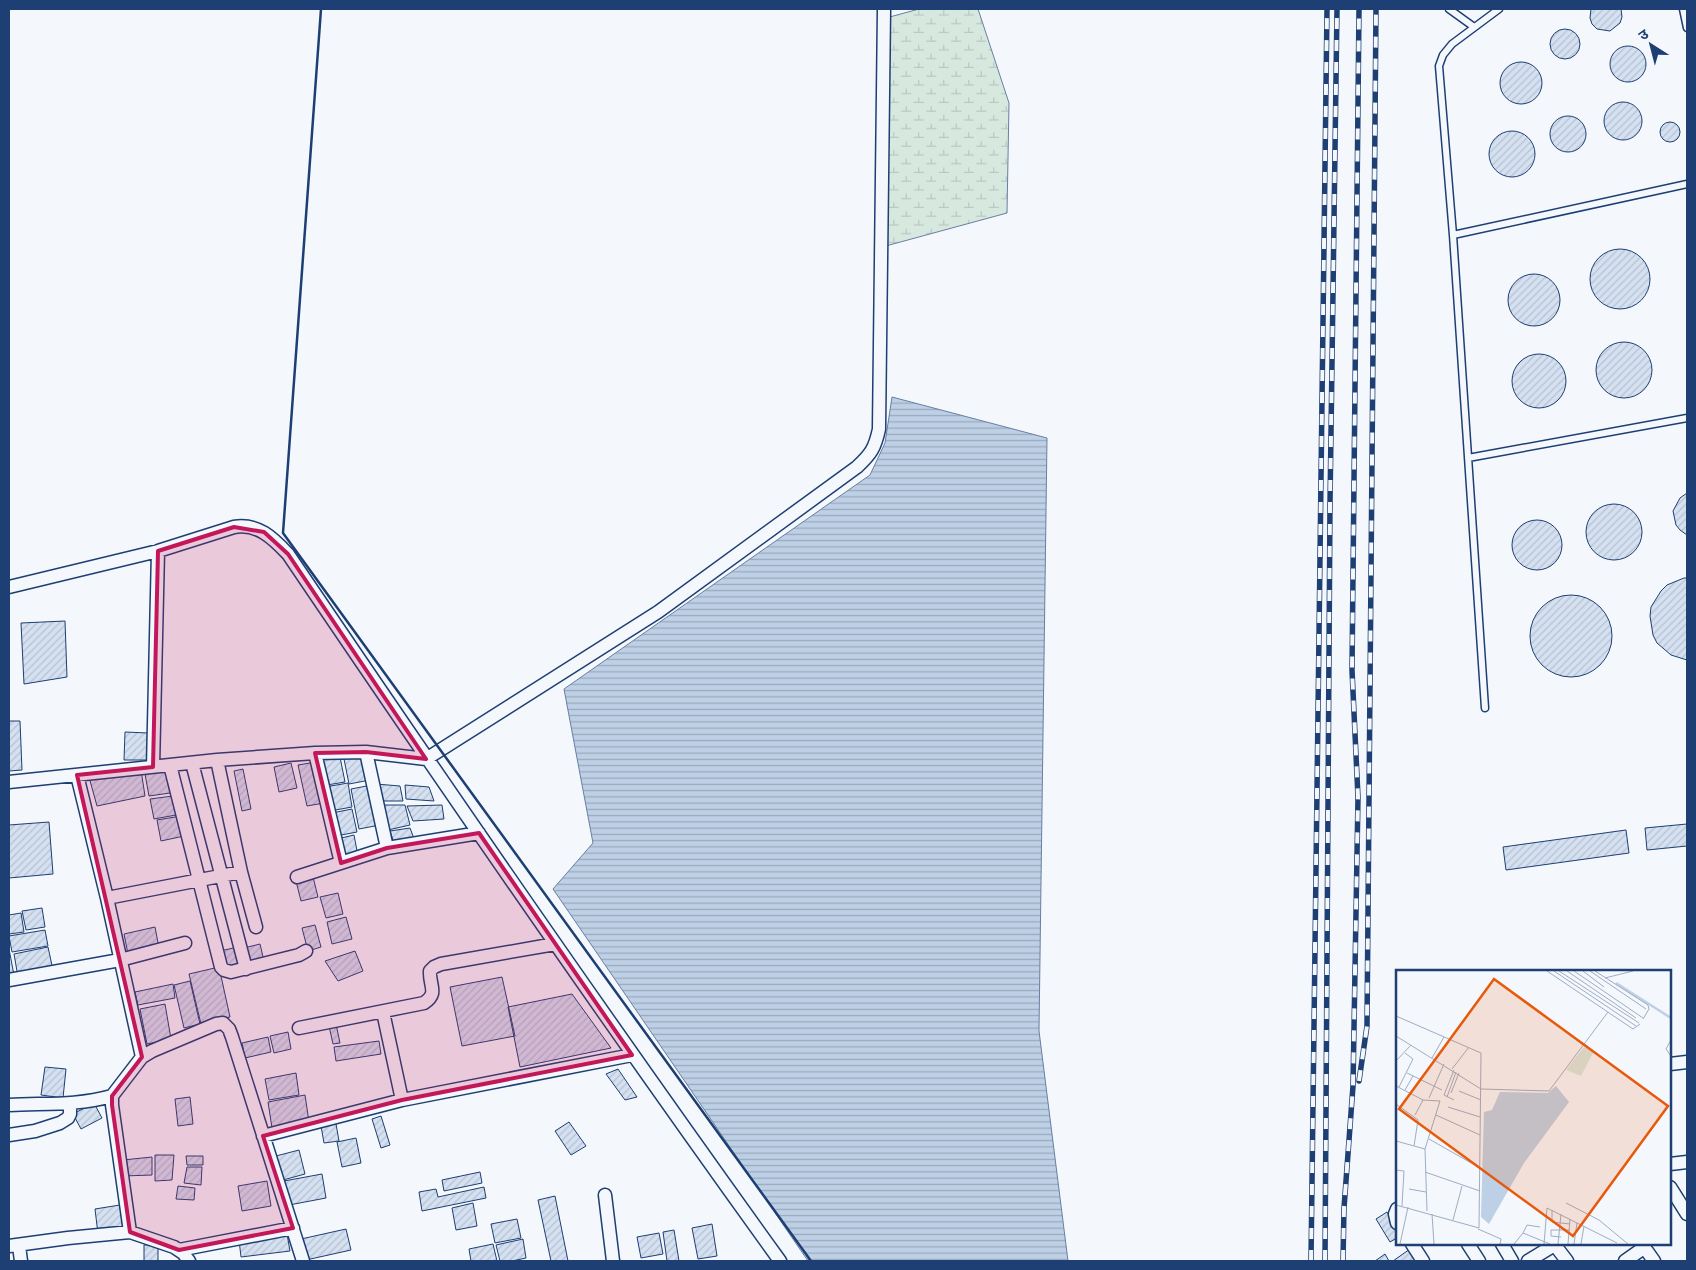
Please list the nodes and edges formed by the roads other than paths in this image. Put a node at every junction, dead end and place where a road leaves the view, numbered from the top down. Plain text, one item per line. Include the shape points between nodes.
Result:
1 (884, 9) edge
2 (1449, 9) edge
3 (1499, 9) edge
4 (1683, 9) edge
5 (1474, 27) junction
6 (1687, 28) edge
7 (1687, 184) edge
8 (1453, 235) junction
9 (1687, 418) edge
10 (1468, 458) junction
11 (158, 551) junction
12 (9, 587) edge
13 (1485, 708) dead end
14 (366, 752) junction
15 (315, 753) junction
16 (426, 759) junction
17 (217, 760) junction
18 (192, 763) junction
19 (170, 765) junction
20 (153, 767) junction
21 (76, 774) junction
22 (9, 782) edge
23 (479, 834) junction
24 (387, 848) junction
25 (341, 864) junction
26 (241, 872) junction
27 (222, 876) junction
28 (297, 877) dead end
29 (199, 880) junction
30 (107, 898) junction
31 (256, 927) dead end
32 (185, 943) dead end
33 (555, 944) junction
34 (306, 951) dead end
35 (120, 960) junction
36 (246, 969) junction
37 (9, 980) edge
38 (383, 1012) junction
39 (298, 1028) dead end
40 (632, 1056) junction
41 (142, 1057) junction
42 (1687, 1062) edge
43 (1671, 1064) edge
44 (112, 1096) junction
45 (402, 1100) junction
46 (70, 1104) junction
47 (9, 1105) edge
48 (9, 1135) edge
49 (263, 1136) junction
50 (1687, 1162) edge
51 (1671, 1164) edge
52 (1671, 1189) edge
53 (605, 1195) dead end
54 (1687, 1214) edge
55 (293, 1228) junction
56 (130, 1232) junction
57 (1413, 1245) edge
58 (1469, 1245) edge
59 (1503, 1245) edge
60 (1553, 1245) edge
61 (1556, 1245) edge
62 (14, 1246) edge
63 (1643, 1246) edge
64 (179, 1250) junction
65 (21, 1261) edge
66 (189, 1261) edge
67 (303, 1261) edge
68 (613, 1261) edge
69 (780, 1261) edge
70 (1424, 1261) edge
71 (1480, 1261) edge
72 (1512, 1261) edge
73 (1528, 1261) edge
74 (1567, 1261) edge
75 (1626, 1261) edge
76 (1654, 1261) edge

1 - 16 street via 879,429 876,445 869,457 658,612
2 - 5 lane
3 - 5 lane
4 - 6 lane
5 - 8 lane via 1448,49 1439,66
7 - 8 lane
8 - 10 lane
9 - 10 lane
10 - 13 lane
11 - 12 street
11 - 16 street via 234,526 243,525 264,532 288,554
11 - 20 street
14 - 15 street
14 - 16 street
14 - 24 street
15 - 17 street
15 - 25 street
16 - 23 street
17 - 18 street
17 - 26 street
18 - 19 street
18 - 27 street
19 - 20 street
19 - 29 street
20 - 21 street
21 - 22 street
21 - 30 street
23 - 24 street
23 - 33 street
24 - 25 street
25 - 28 street
26 - 27 street
26 - 31 street
27 - 29 street
27 - 36 street
29 - 30 street
29 - 36 street via 221,967 231,972
30 - 35 street
32 - 35 street
33 - 38 street via 441,964 430,972 433,992 430,999
33 - 40 street
34 - 36 street
35 - 37 street
35 - 41 street
38 - 39 street
38 - 45 street
40 - 45 street
40 - 69 street
41 - 44 street
41 - 49 street via 222,1023 232,1037
42 - 43 street
44 - 46 street
44 - 56 street
45 - 49 street
46 - 47 street
46 - 48 street via 70,1114 65,1120 35,1131
49 - 55 street
50 - 51 street
52 - 54 street
53 - 68 street
55 - 64 street
55 - 67 street
56 - 62 street
56 - 64 street
57 - 70 street
58 - 71 street
59 - 72 street
60 - 73 street
61 - 74 street
62 - 65 street
63 - 75 street
63 - 76 street
64 - 66 street

